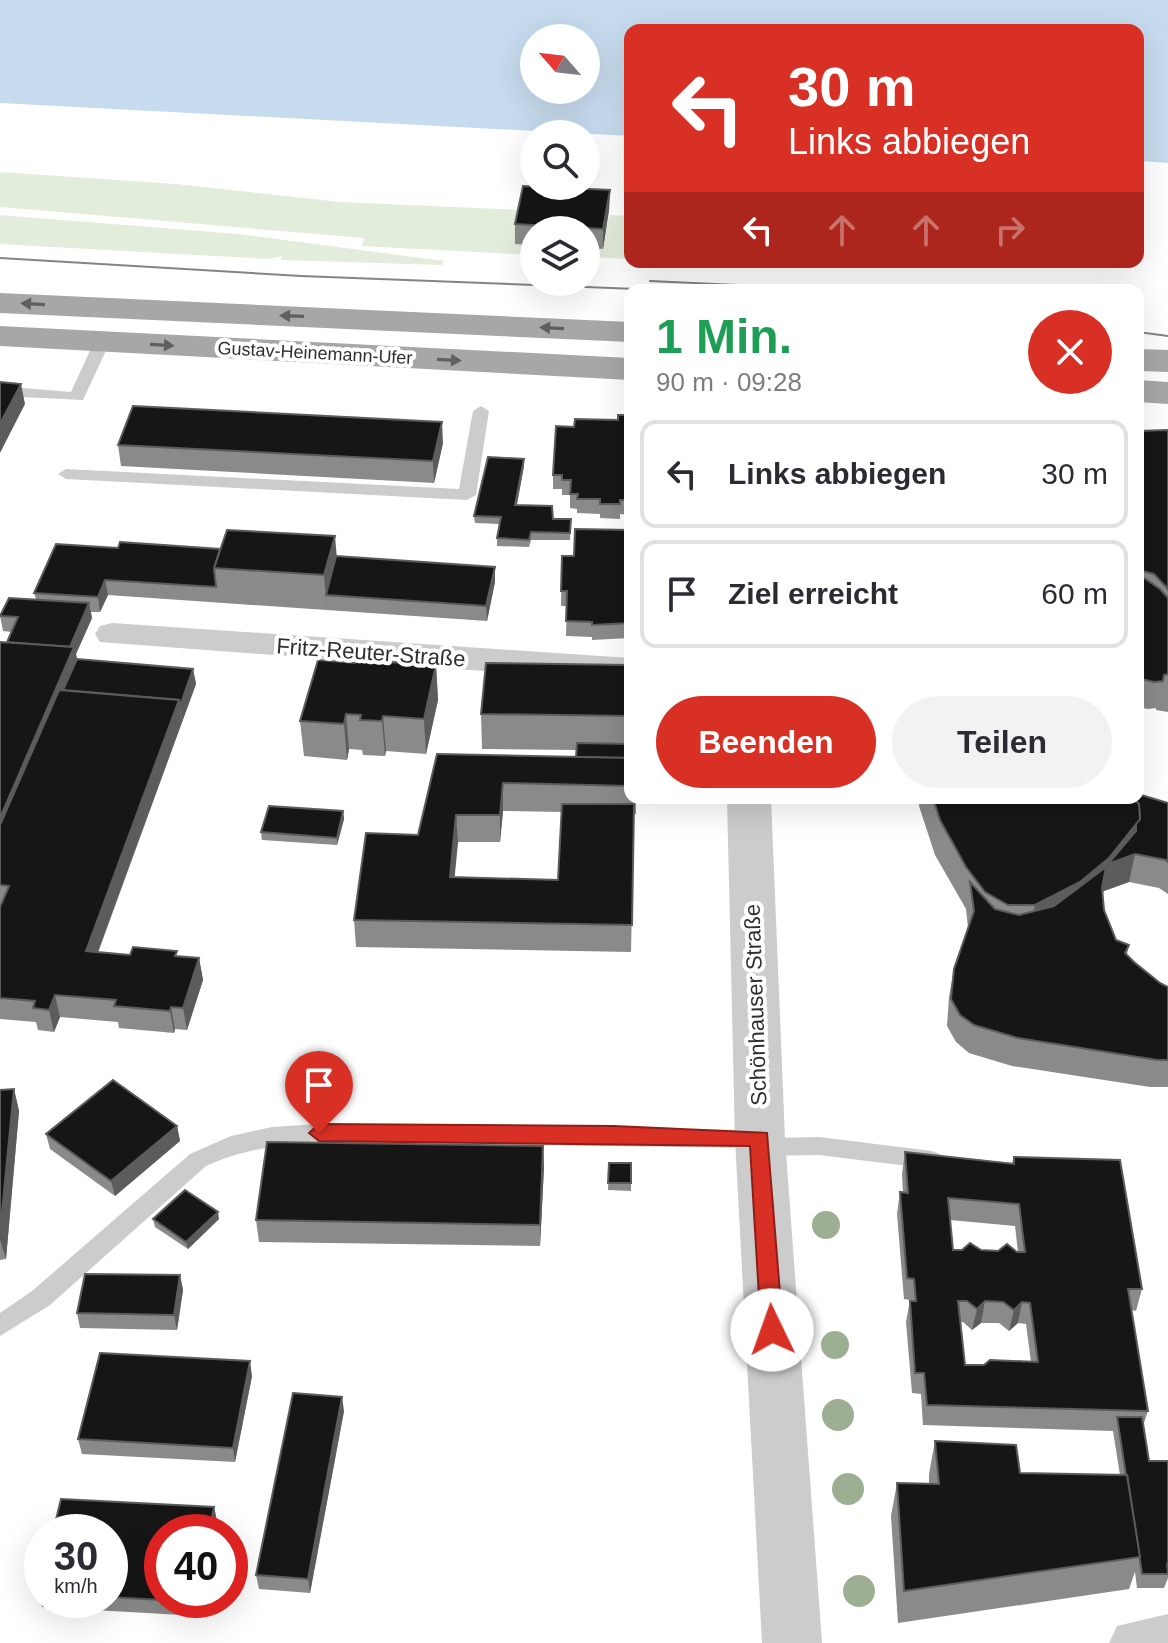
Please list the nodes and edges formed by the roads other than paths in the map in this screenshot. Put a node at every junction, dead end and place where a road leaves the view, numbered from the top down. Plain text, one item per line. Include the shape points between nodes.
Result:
1 (0, 303) edge
2 (624, 332) edge
3 (0, 336) edge
4 (102, 342) junction
5 (1144, 360) edge
6 (1168, 361) edge
7 (624, 369) edge
8 (0, 391) edge
9 (1144, 391) edge
10 (1168, 393) edge
11 (481, 411) dead end
12 (66, 474) dead end
13 (112, 634) dead end
14 (624, 670) edge
15 (749, 804) edge
16 (760, 1143) junction
17 (959, 1163) edge
18 (0, 1326) edge
19 (1168, 1638) edge
20 (792, 1643) edge
21 (1135, 1643) edge

2 -> 1 main road, Gustav-Heinemann-Ufer
3 - 4 main road, Gustav-Heinemann-Ufer
4 -> 7 main road, Gustav-Heinemann-Ufer
4 - 8 lane via 77,397
5 - 6 main road
9 - 10 main road
11 - 12 lane via 467,495
13 - 14 street, Fritz-Reuter-Straße
15 - 16 street, Schönhauser Straße
16 - 17 lane
16 - 18 lane via 614,1134 319,1133 231,1145 182,1171 50,1290
16 - 20 street, Schönhauser Straße
19 - 21 street

